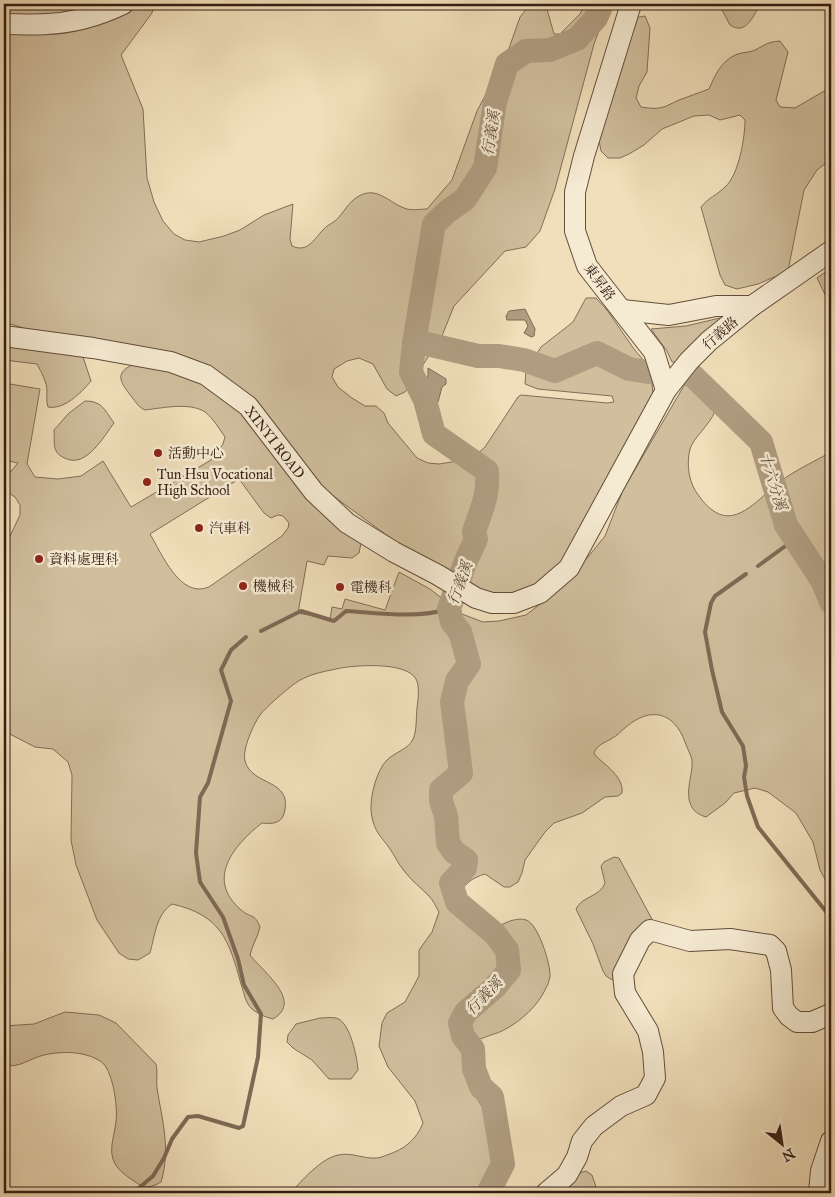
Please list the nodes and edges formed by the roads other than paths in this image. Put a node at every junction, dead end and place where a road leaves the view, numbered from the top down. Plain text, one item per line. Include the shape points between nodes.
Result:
1 (124, 4) edge
2 (631, 4) edge
3 (4, 24) edge
4 (831, 251) edge
5 (752, 306) junction
6 (622, 310) junction
7 (4, 336) edge
8 (666, 390) junction
9 (831, 1014) edge
10 (831, 1141) edge
11 (546, 1193) edge
12 (819, 1193) edge

1 - 3 street via 77,20
2 - 6 street, 東昇路 via 584,156 575,192 574,216 575,231 586,266
4 - 5 street
5 - 6 street, 東昇路 via 716,306 669,316
5 - 8 street, 行義路 via 709,341
6 - 8 street via 654,352
7 - 8 street, XINYI ROAD via 171,362 206,375 248,406 314,492 347,523 468,594 492,603 514,603 540,593 569,568
9 - 11 street via 812,1022 797,1022 789,1016 783,1008 781,970 776,951 770,945 730,939 690,941 650,930 640,940 623,974 625,993 648,1031 655,1078 646,1095 621,1106 594,1126 582,1142 567,1175
10 - 12 street via 821,1171

